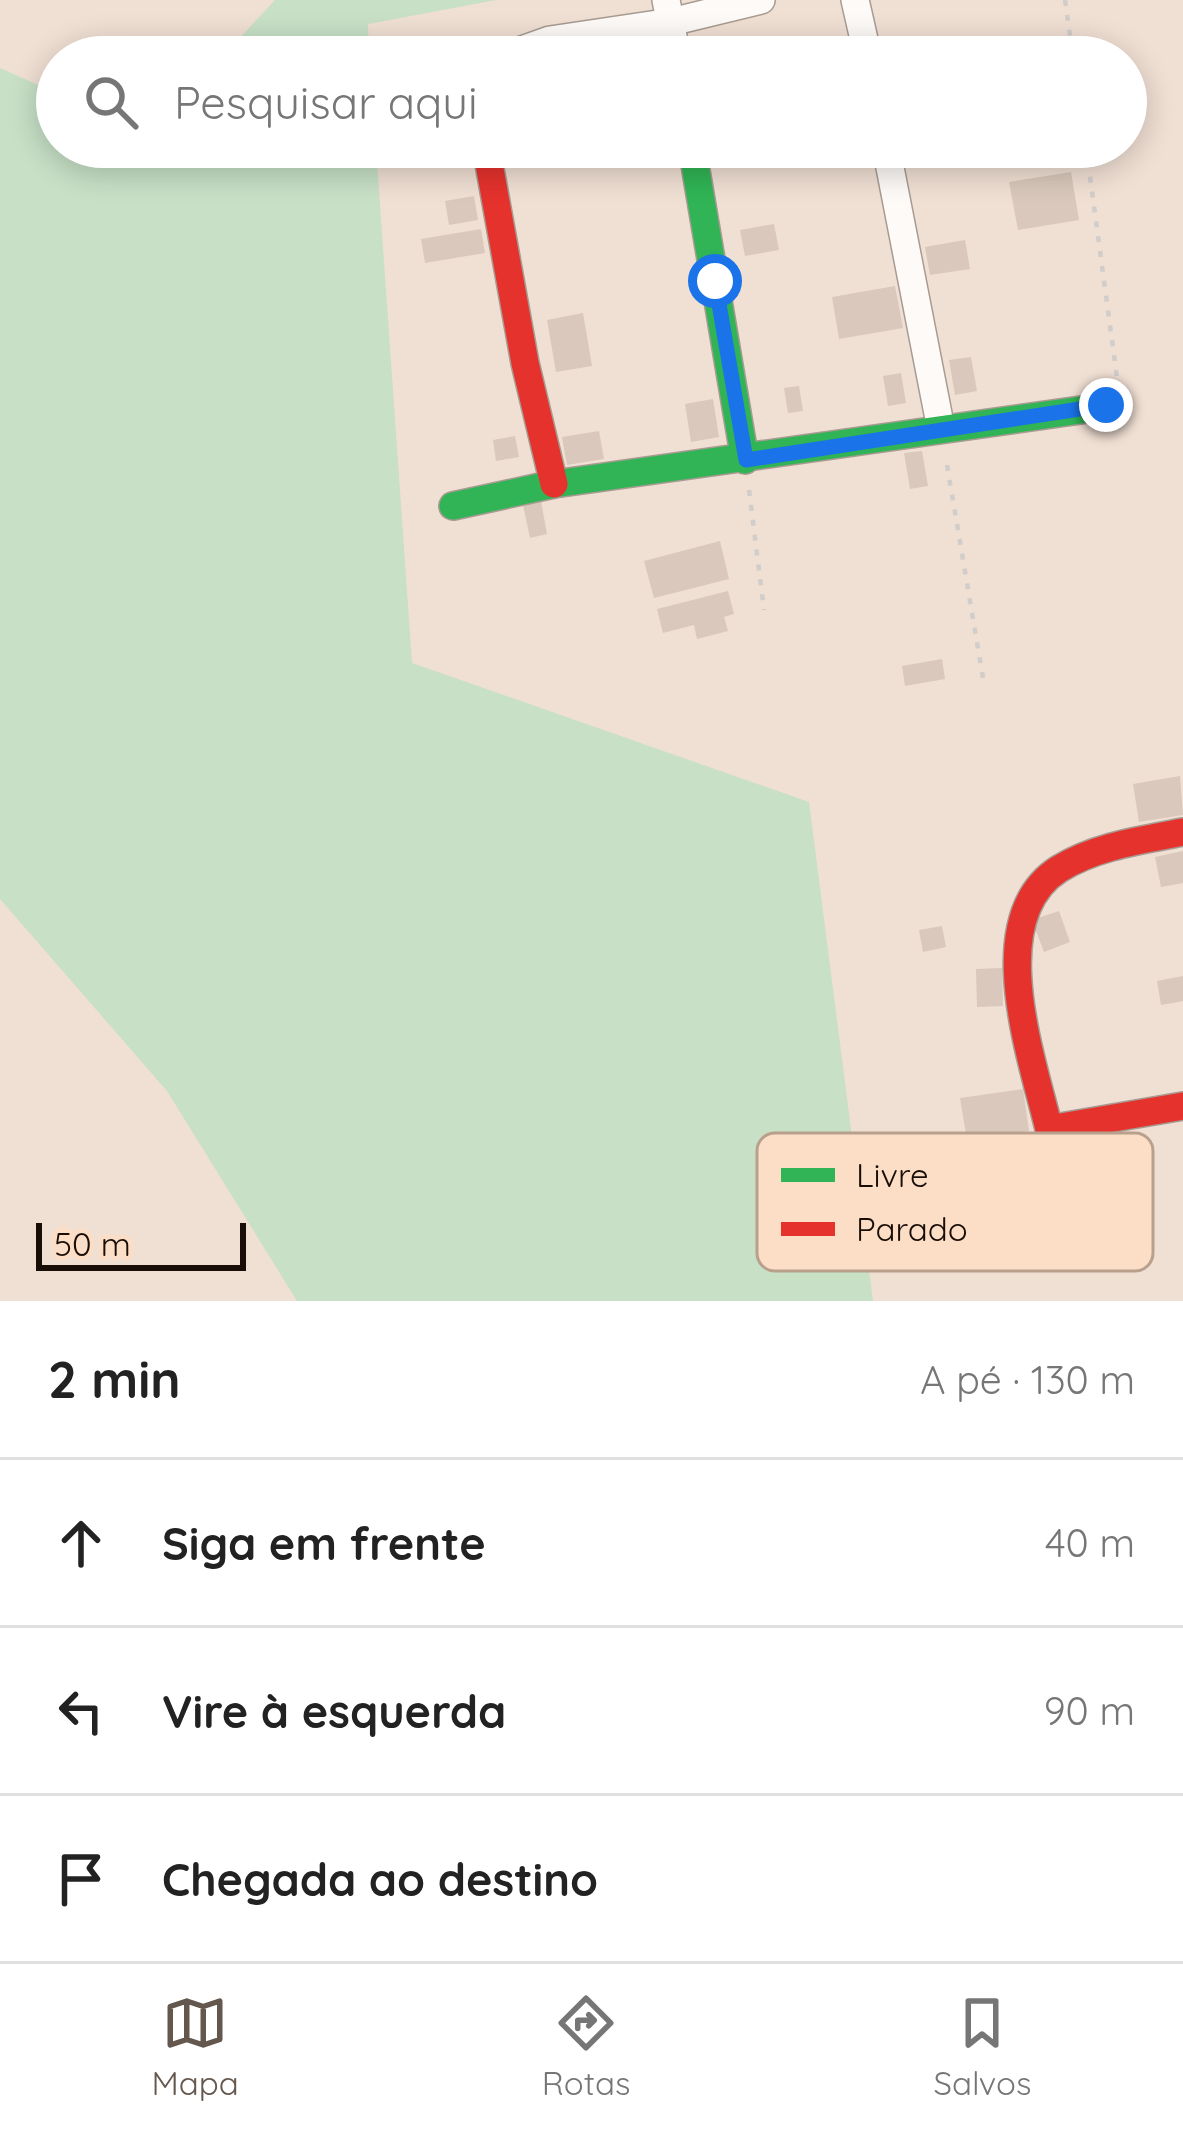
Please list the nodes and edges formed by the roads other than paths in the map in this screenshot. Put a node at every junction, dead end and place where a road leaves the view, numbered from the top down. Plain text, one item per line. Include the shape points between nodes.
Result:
1 (761, 0) edge
2 (855, 0) edge
3 (668, 11) edge
4 (571, 36) edge
5 (863, 36) edge
6 (490, 168) edge
7 (696, 168) edge
8 (890, 168) edge
9 (1095, 408) road end
10 (941, 430) junction
11 (746, 460) junction
12 (554, 484) junction
13 (453, 506) dead end
14 (1183, 832) edge
15 (1183, 1106) edge

1 - 3 street
2 - 5 street
3 - 4 street
6 - 12 street
7 - 11 street
8 - 10 street
9 - 10 street
10 - 11 street
11 - 12 street
12 - 13 street
14 - 15 street via 1057,872 1032,893 1016,954 1048,1129

